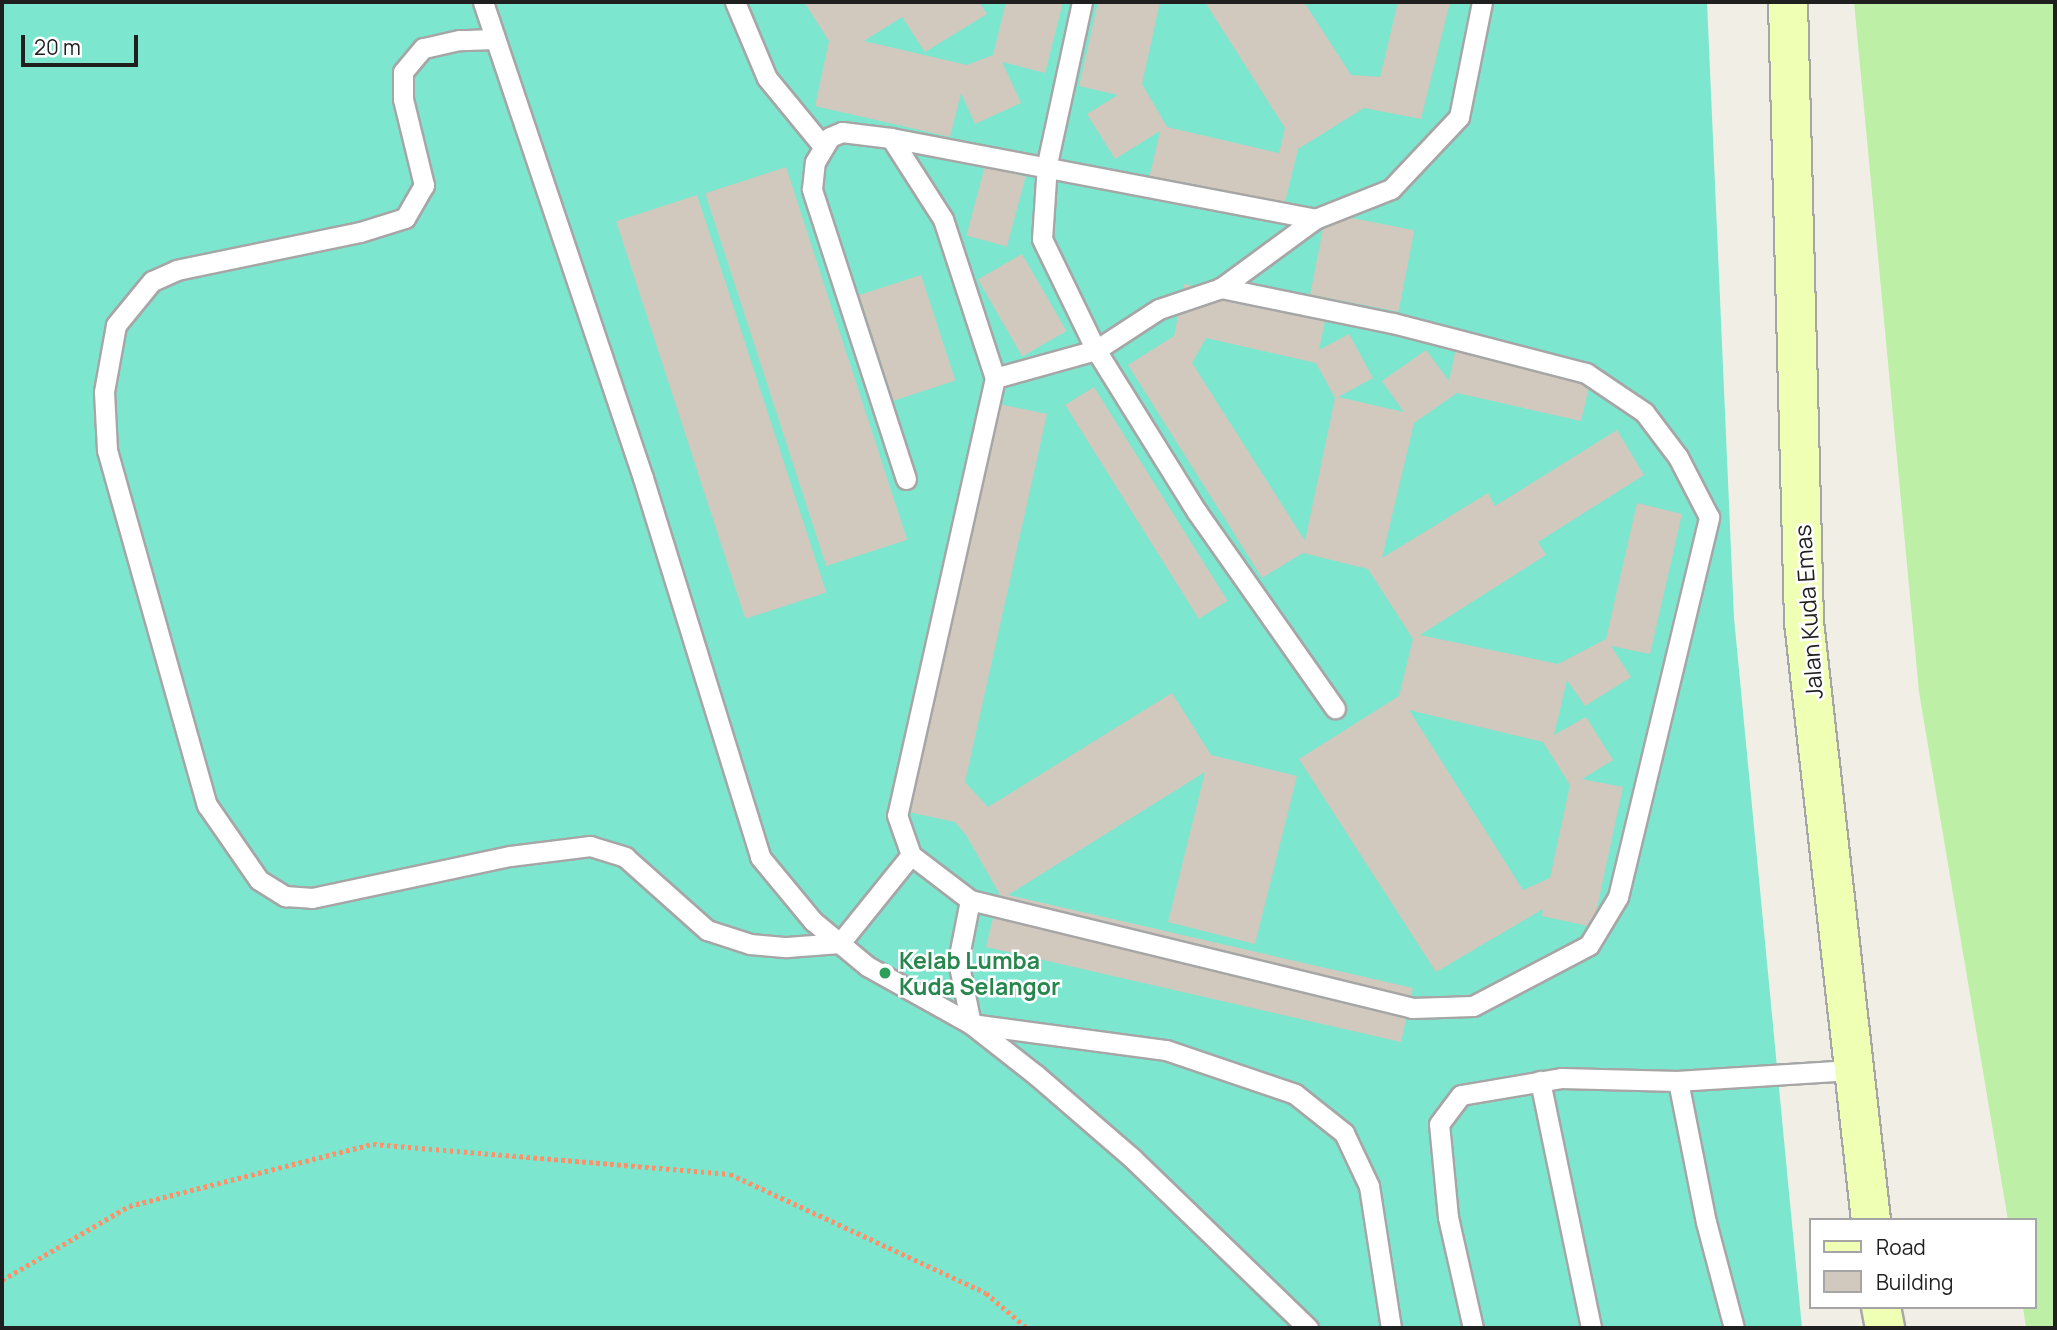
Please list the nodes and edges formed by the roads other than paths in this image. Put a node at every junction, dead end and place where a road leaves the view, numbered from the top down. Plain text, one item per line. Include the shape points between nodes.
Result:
1 (483, 2) edge
2 (735, 2) edge
3 (1082, 2) edge
4 (1482, 2) edge
5 (1788, 2) edge
6 (494, 39) junction
7 (891, 138) junction
8 (822, 145) junction
9 (1047, 164) junction
10 (1315, 219) junction
11 (1221, 289) junction
12 (1096, 350) junction
13 (995, 378) junction
14 (906, 479) dead end
15 (1335, 708) dead end
16 (911, 855) junction
17 (970, 900) junction
18 (840, 943) junction
19 (971, 1024) junction
20 (1854, 1070) junction
21 (1540, 1081) junction
22 (1678, 1081) junction
23 (1871, 1218) edge
24 (1881, 1309) edge
25 (1308, 1328) edge
26 (1391, 1328) edge
27 (1473, 1328) edge
28 (1591, 1328) edge
29 (1734, 1328) edge
30 (1885, 1328) edge

1 - 6 lane
2 - 8 lane via 767,78
3 - 9 lane
4 - 10 lane via 1460,117 1391,189
5 - 20 street, Jalan Kuda Emas via 1804,622
6 - 18 lane via 643,478 760,857 813,921
6 - 18 lane via 423,48 403,72 403,99 424,185 405,218 360,233 177,270 152,281 116,325 104,392 107,450 207,805 259,880 285,896 312,898 510,856 590,846 625,857 707,930 750,944
7 - 8 lane via 842,132
7 - 9 lane
7 - 13 lane via 943,219
8 - 14 lane via 813,189
9 - 10 lane
9 - 12 lane via 1042,239
10 - 11 lane
11 - 12 lane via 1159,309
11 - 17 lane via 1392,323 1586,373 1644,412 1678,457 1709,517 1618,897 1589,945 1537,974 1473,1006 1412,1008
12 - 13 lane
12 - 15 lane via 1197,512
13 - 16 lane via 897,815
16 - 17 lane
16 - 18 lane
17 - 19 lane via 958,961
18 - 19 lane via 867,966
19 - 25 lane via 1132,1158
19 - 26 lane via 1166,1050 1295,1094 1344,1133 1369,1186
20 - 22 lane
20 - 23 street, Jalan Kuda Emas
21 - 22 lane
21 - 27 lane via 1461,1095 1439,1124 1448,1217
21 - 28 lane
22 - 29 lane via 1706,1222
24 - 30 street

